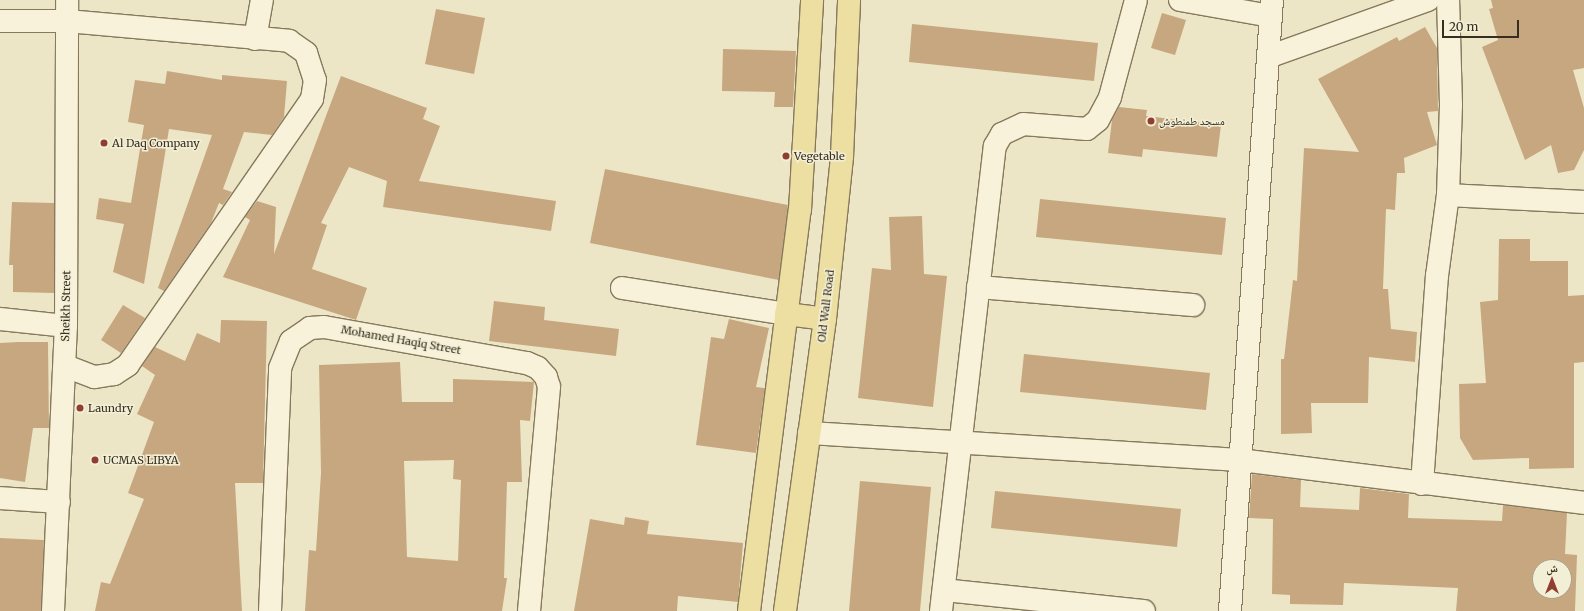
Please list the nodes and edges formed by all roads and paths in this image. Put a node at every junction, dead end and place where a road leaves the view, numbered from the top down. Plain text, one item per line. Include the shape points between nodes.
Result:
1 (262, 0) edge
2 (812, 0) edge
3 (849, 0) edge
4 (1136, 0) edge
5 (1180, 0) edge
6 (1428, 0) edge
7 (1448, 0) edge
8 (1272, 8) edge
9 (67, 10) edge
10 (0, 21) edge
11 (255, 39) junction
12 (1268, 57) junction
13 (1448, 195) junction
14 (1584, 202) edge
15 (978, 287) junction
16 (622, 288) dead end
17 (1193, 305) dead end
18 (786, 314) junction
19 (0, 319) edge
20 (825, 319) junction
21 (66, 326) junction
22 (65, 366) junction
23 (809, 433) junction
24 (959, 444) junction
25 (1240, 460) junction
26 (1422, 484) junction
27 (0, 498) edge
28 (59, 502) junction
29 (1584, 503) edge
30 (942, 600) edge
31 (53, 611) edge
32 (270, 611) edge
33 (528, 611) edge
34 (749, 611) edge
35 (785, 611) edge
36 (1144, 611) edge
37 (1230, 611) edge

1 - 11 street
2 - 18 main road via 800,210
3 - 20 main road, Old Wall Road via 842,156
4 - 15 street via 1110,97 1098,120 1087,128 1023,124 1002,134 995,146
5 - 8 street
6 - 12 street
7 - 13 street via 1451,105
8 - 12 street
9 - 10 street
9 - 11 street
9 - 21 street, Sheikh Street
11 - 22 street via 288,41 306,53 315,80 312,99 128,365 114,374 94,377
12 - 25 street
13 - 14 street
13 - 26 street via 1437,276
15 - 17 street
15 - 24 street
16 - 18 street
18 - 20 main road
18 - 34 main road
19 - 21 street
20 - 23 main road, Old Wall Road
21 - 22 street, Sheikh Street
22 - 28 street, Sheikh Street
23 - 24 street
23 - 35 main road, Old Wall Road
24 - 25 street
24 - 30 street
25 - 26 street
25 - 37 street
26 - 29 street
27 - 28 street
28 - 31 street, Sheikh Street
30 - 36 street
32 - 33 street, Mohamed Haqiq Street via 280,368 291,341 310,328 324,326 527,363 538,368 546,377 549,387

